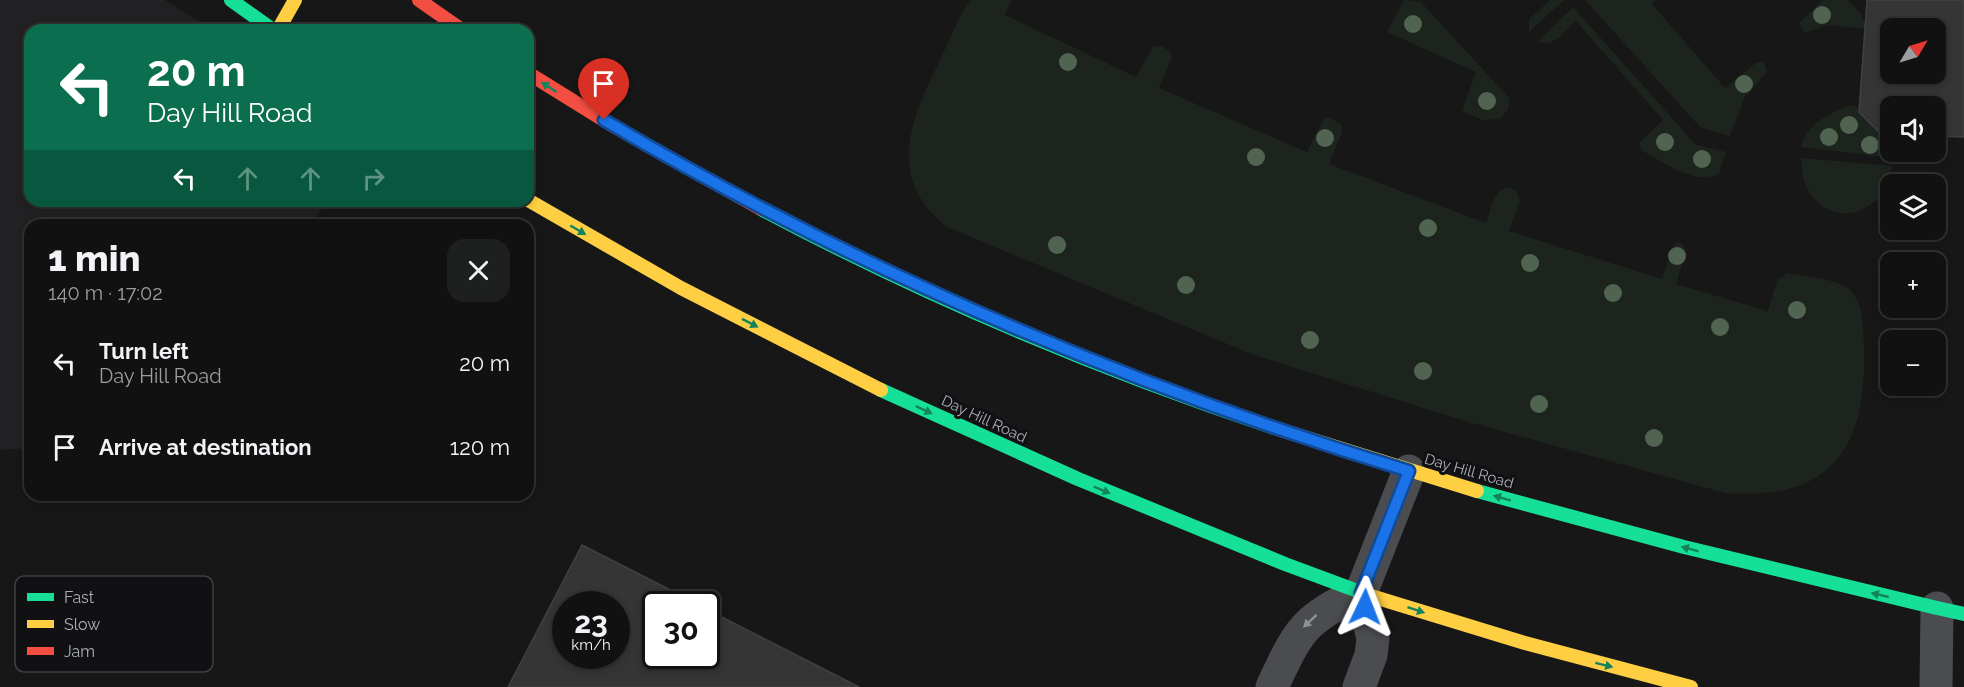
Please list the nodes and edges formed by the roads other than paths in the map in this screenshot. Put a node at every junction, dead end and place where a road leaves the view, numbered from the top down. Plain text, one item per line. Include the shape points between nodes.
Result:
1 (231, 0) edge
2 (295, 0) edge
3 (418, 0) edge
4 (265, 24) edge
5 (281, 24) edge
6 (453, 24) edge
7 (534, 77) edge
8 (534, 203) edge
9 (1409, 471) junction
10 (1361, 593) junction
11 (1950, 611) edge
12 (1272, 687) edge
13 (1359, 687) edge
14 (1691, 687) edge
15 (1936, 687) edge

1 - 4 main road
2 - 5 main road
3 - 6 main road
9 -> 7 main road, Day Hill Road via 1205,404 984,314 759,207 625,133
8 -> 10 main road, Day Hill Road via 693,294 864,382 1100,489
9 - 10 street
11 -> 9 main road, Day Hill Road via 1738,562
10 -> 12 street via 1319,613 1306,624
10 - 13 street via 1373,638
10 -> 14 main road, Day Hill Road via 1479,630
11 - 15 street

